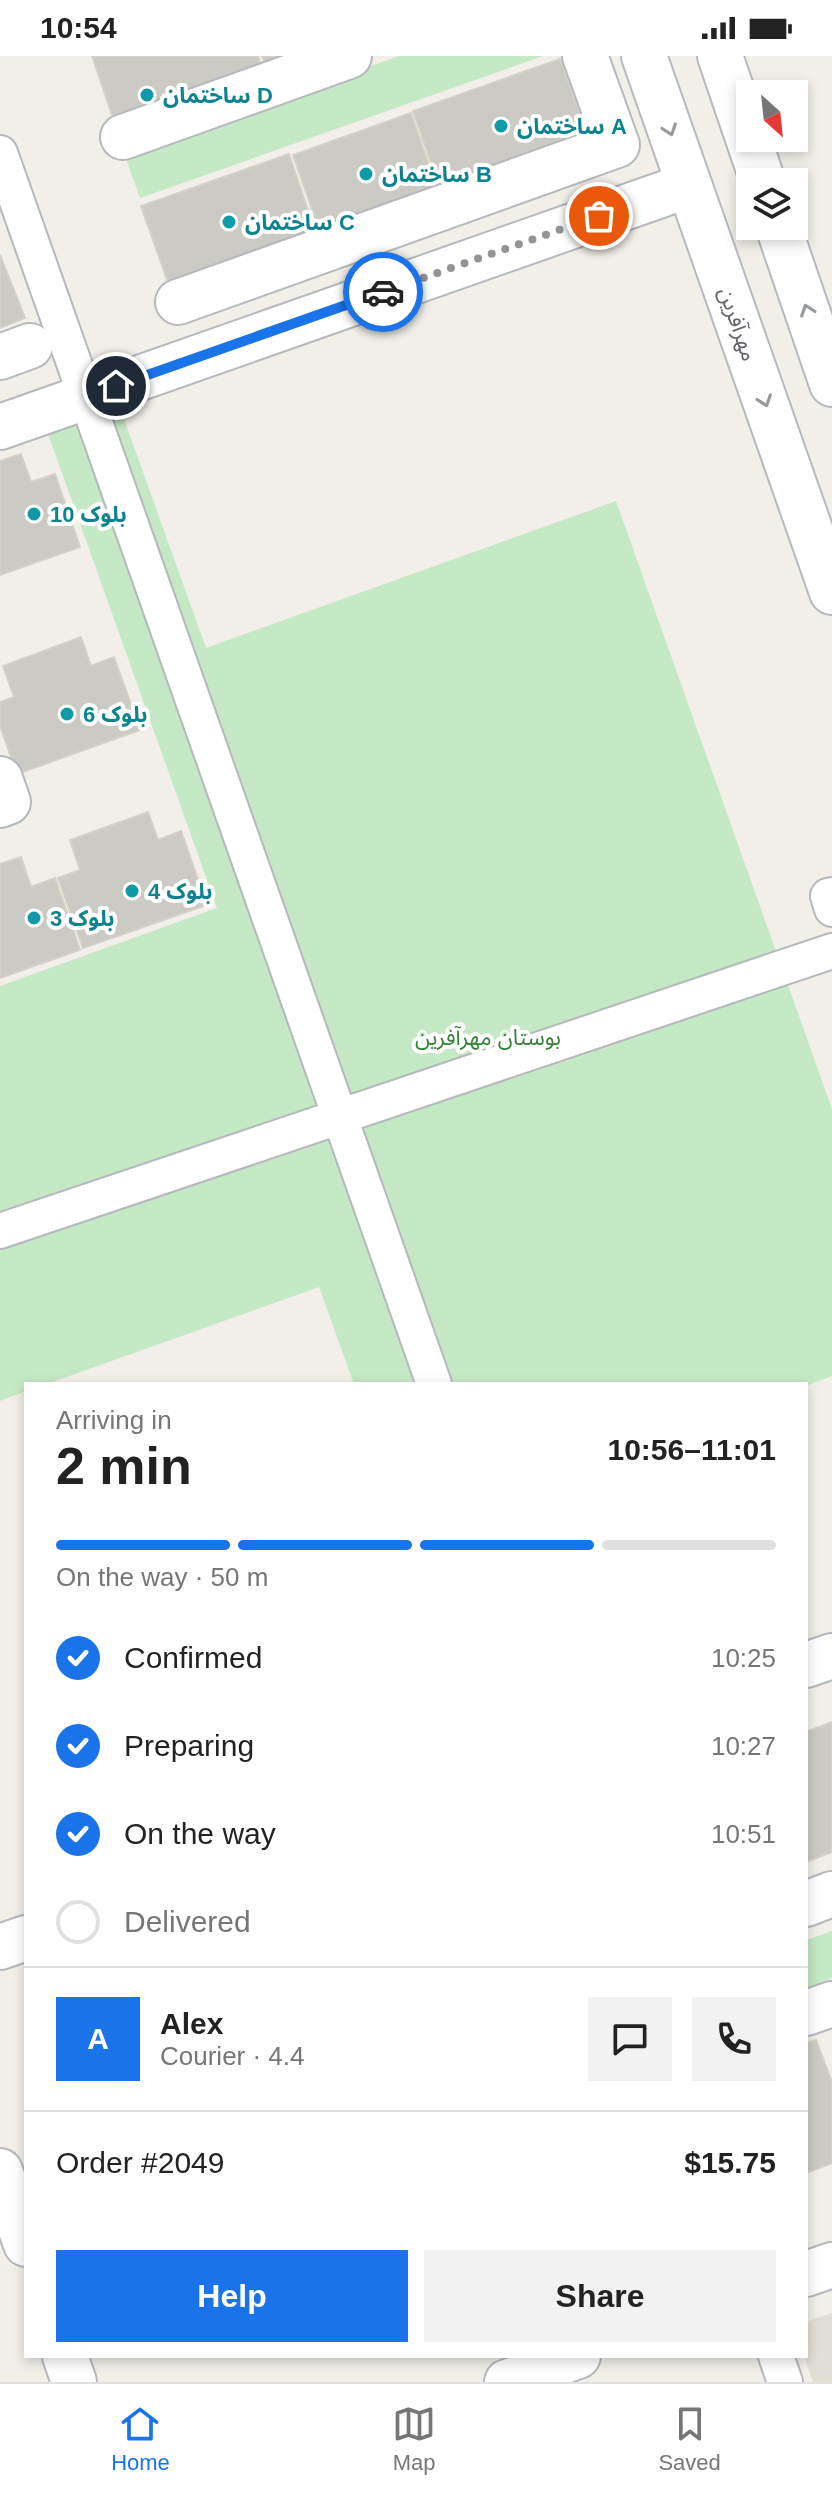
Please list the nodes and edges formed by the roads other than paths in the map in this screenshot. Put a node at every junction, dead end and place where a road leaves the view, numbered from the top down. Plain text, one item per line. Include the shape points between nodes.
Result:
1 (349, 56) edge
2 (585, 56) edge
3 (644, 56) edge
4 (720, 56) edge
5 (123, 137) dead end
6 (0, 153) edge
7 (758, 168) edge
8 (689, 185) junction
9 (783, 240) edge
10 (178, 302) dead end
11 (832, 384) edge
12 (86, 396) junction
13 (0, 427) edge
14 (832, 592) edge
15 (0, 779) edge
16 (0, 805) edge
17 (832, 895) edge
18 (832, 909) edge
19 (832, 951) edge
20 (340, 1117) junction
21 (0, 1231) edge
22 (433, 1382) edge
23 (832, 1656) edge
24 (808, 1664) edge
25 (832, 1894) edge
26 (808, 1903) edge
27 (24, 1939) edge
28 (0, 1947) edge
29 (832, 2004) edge
30 (808, 2012) edge
31 (0, 2171) edge
32 (24, 2238) edge
33 (832, 2265) edge
34 (808, 2273) edge
35 (66, 2358) edge
36 (573, 2358) edge
37 (777, 2358) edge
38 (74, 2382) edge
39 (507, 2382) edge
40 (785, 2382) edge

1 - 5 street
2 - 10 street via 617,145
3 -> 8 street, مهرآفرین
4 - 7 street
6 - 12 street
8 - 12 street
8 -> 14 street, مهرآفرین
11 -> 9 street
12 - 13 street
12 - 20 street
15 - 16 street via 8,802
17 - 18 street
19 - 20 street
20 - 21 street
20 - 22 street
23 - 24 street
25 - 26 street
27 - 28 street
29 - 30 street
31 - 32 street
33 - 34 street
35 - 38 street
36 - 39 street
37 - 40 street

